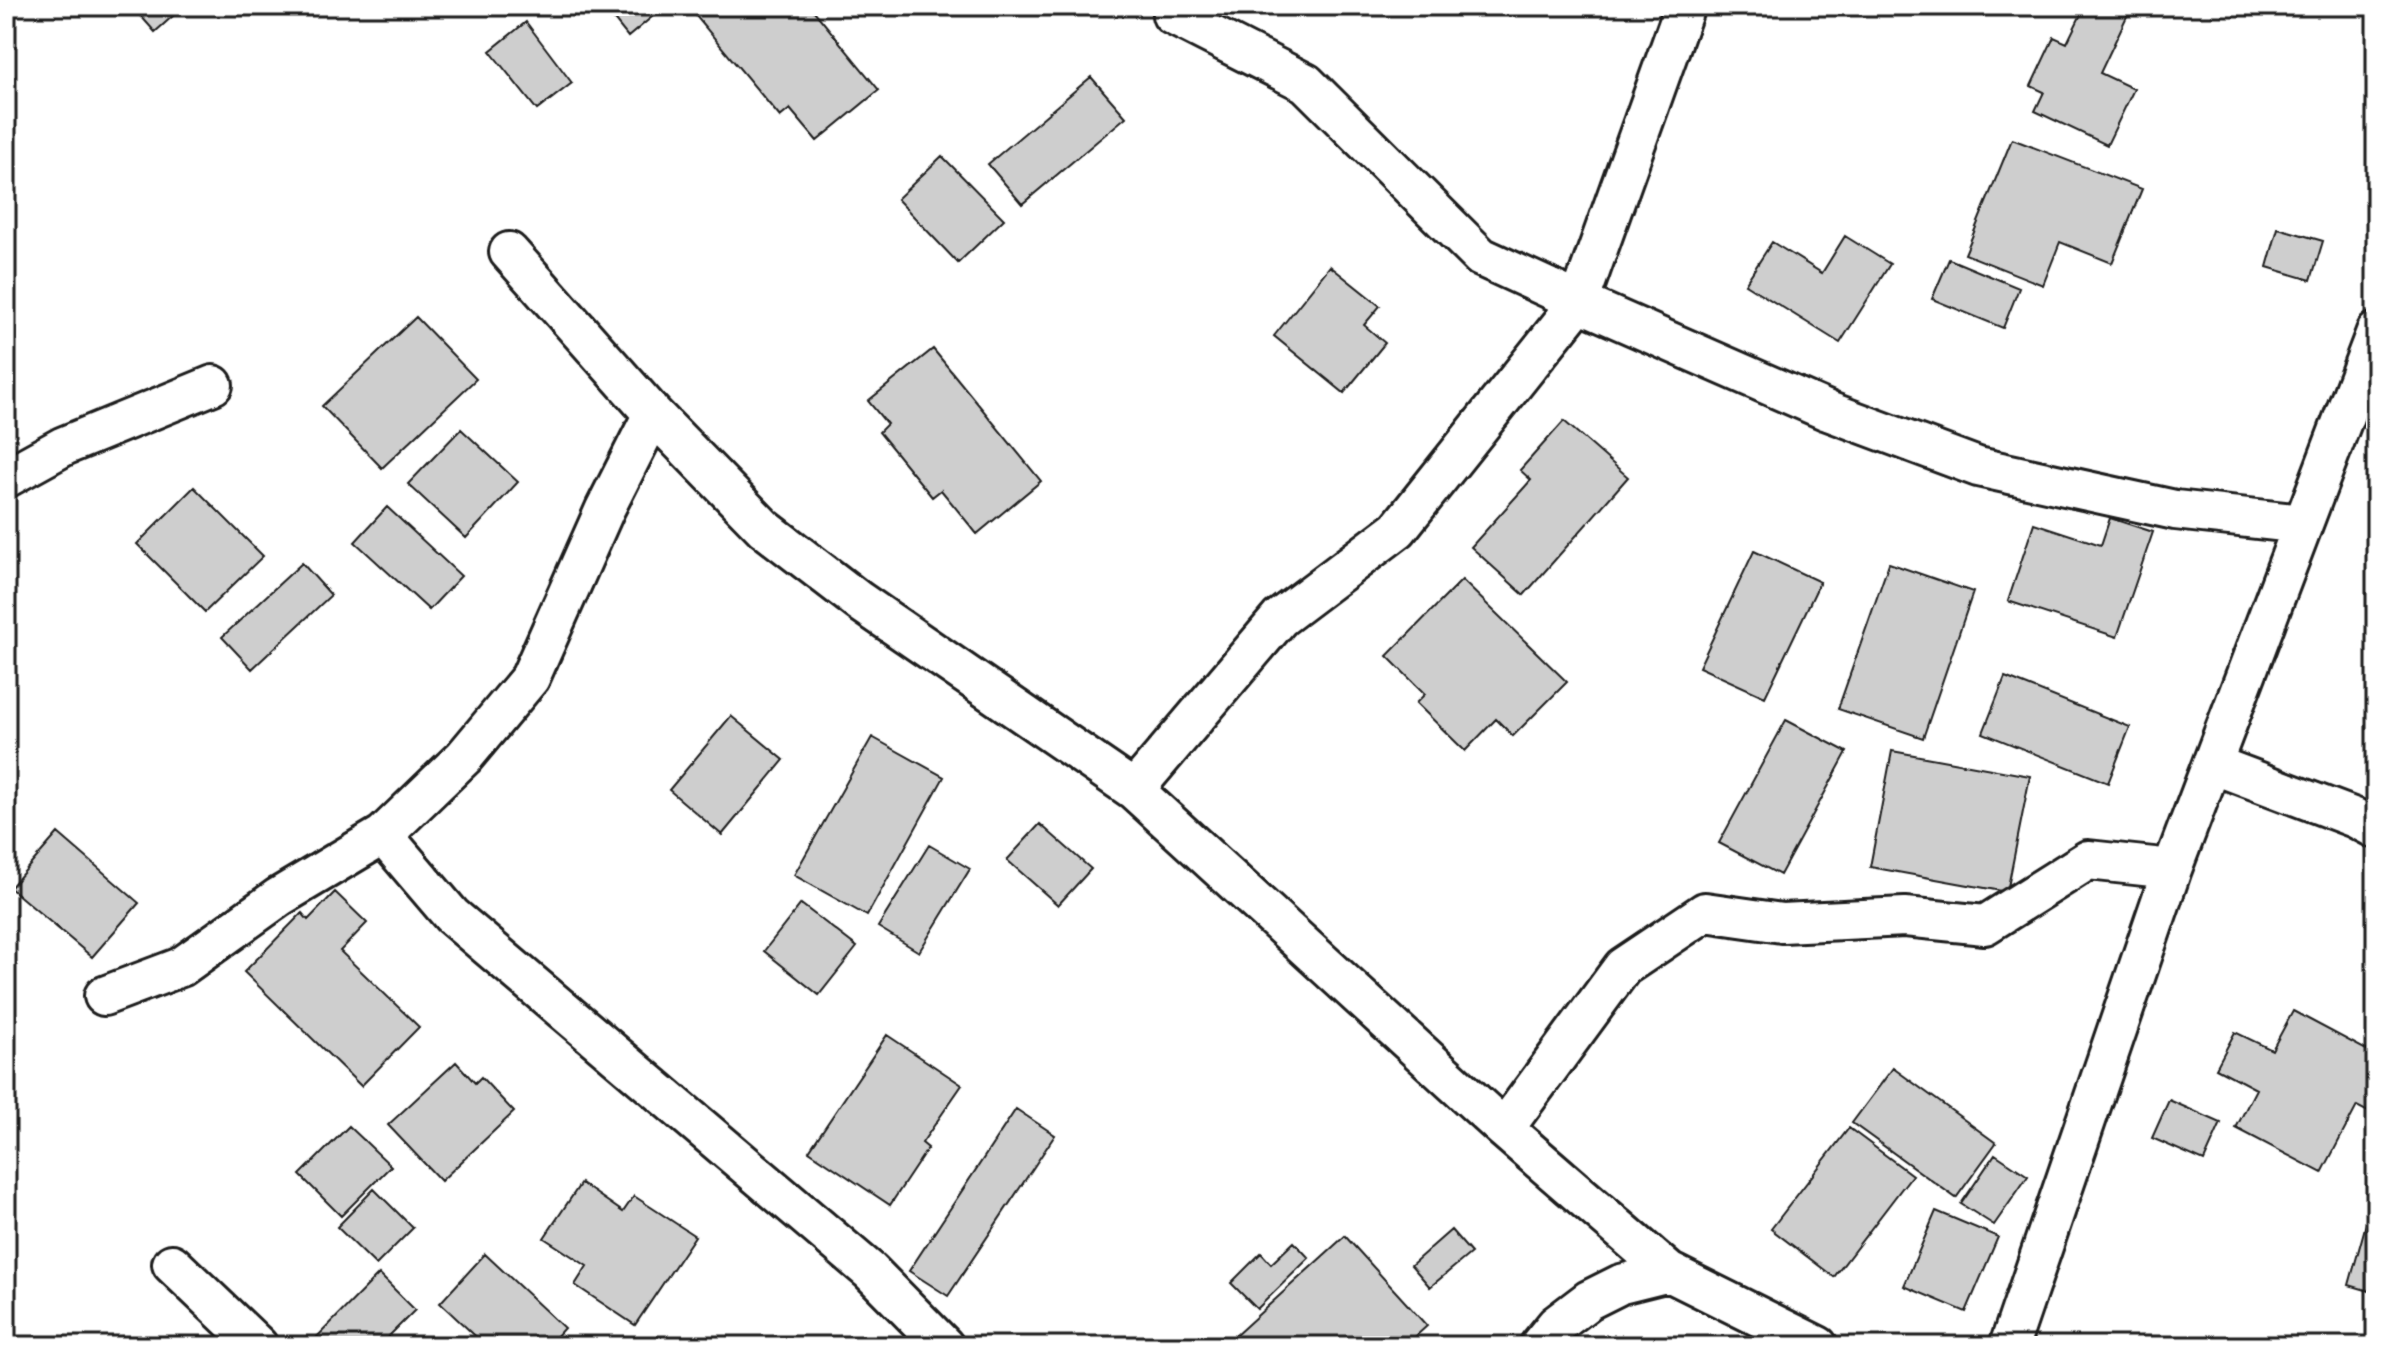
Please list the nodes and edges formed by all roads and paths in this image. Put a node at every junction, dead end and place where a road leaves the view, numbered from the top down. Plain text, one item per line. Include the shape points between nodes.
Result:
1 (1685, 6) edge
2 (1172, 15) dead end
3 (509, 252) dead end
4 (1579, 302) junction
5 (2376, 332) edge
6 (213, 385) dead end
7 (653, 414) junction
8 (6, 478) edge
9 (2303, 524) junction
10 (2212, 764) junction
11 (1134, 790) junction
12 (2376, 829) edge
13 (383, 835) junction
14 (2172, 869) junction
15 (104, 996) dead end
16 (1504, 1129) junction
17 (172, 1264) dead end
18 (1669, 1272) junction
19 (258, 1346) edge
20 (944, 1346) edge
21 (1539, 1346) edge
22 (1818, 1346) edge
23 (2009, 1346) edge

1 - 4 street
2 - 4 street via 1306,83 1481,257
3 - 7 street
4 - 9 street via 1828,411 1978,467 2175,510
4 - 11 street via 1398,529 1280,618
5 - 9 street
6 - 8 street via 64,446
7 - 11 street via 764,528 859,601
7 - 13 street via 530,678 464,757
9 - 10 street
10 - 12 street
10 - 14 street
11 - 16 street
13 - 15 street via 279,897 181,967
13 - 20 street via 452,916 870,1271
14 - 16 street via 2088,860 1985,925 1905,917 1782,923 1705,912 1623,967
14 - 23 street
16 - 18 street
17 - 19 street
18 - 21 street via 1621,1284 1589,1300
18 - 22 street

